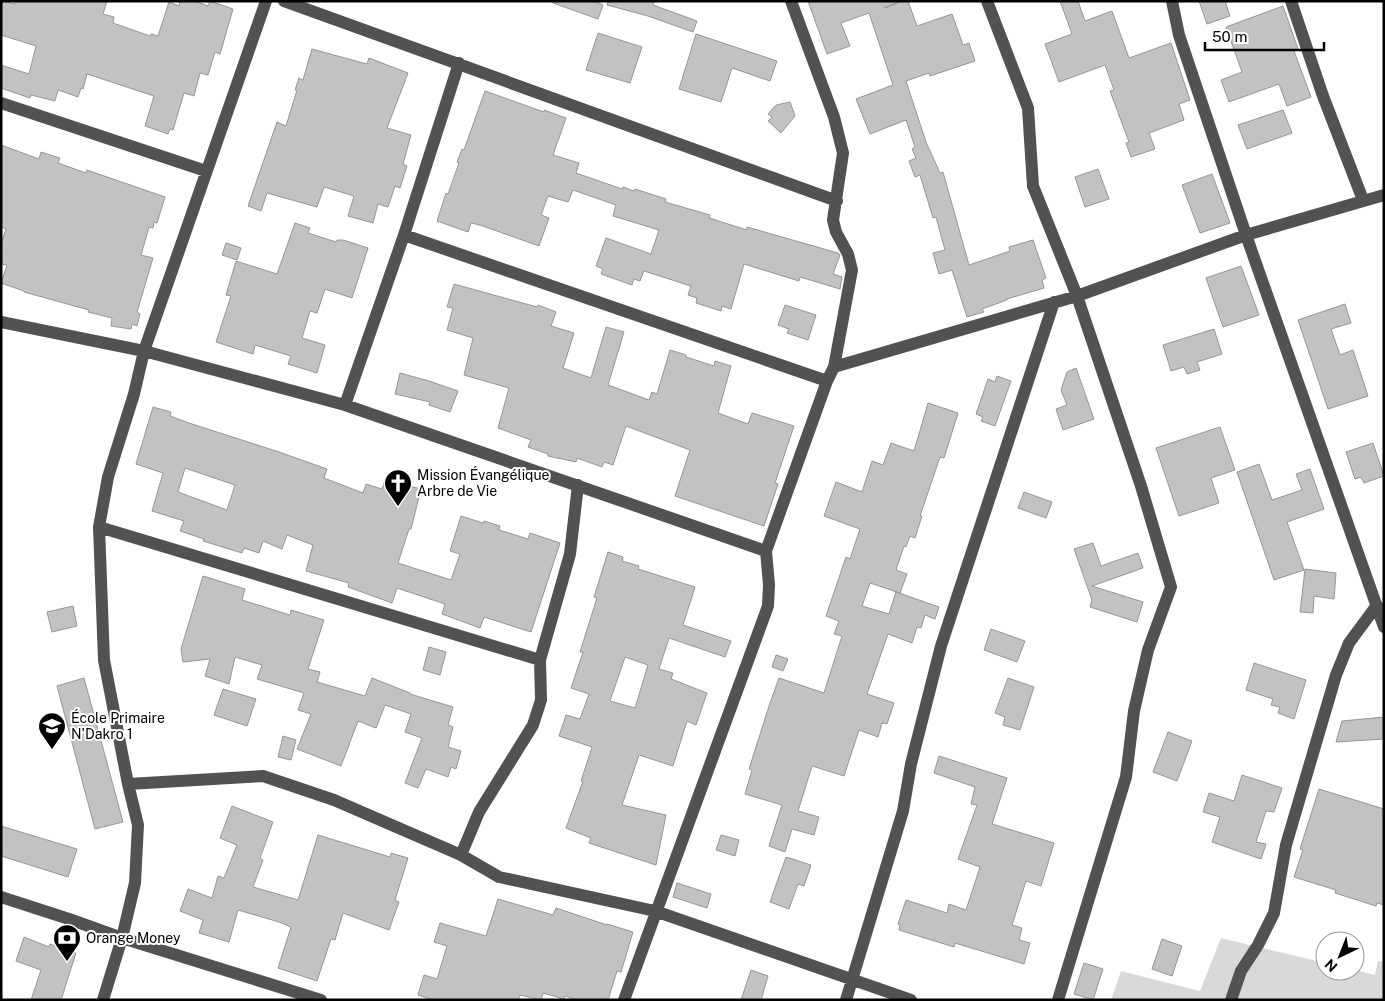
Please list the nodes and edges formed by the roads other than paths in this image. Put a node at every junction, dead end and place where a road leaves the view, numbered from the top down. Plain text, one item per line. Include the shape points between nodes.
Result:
1 (266, 1) edge
2 (284, 1) edge
3 (791, 1) edge
4 (987, 1) edge
5 (1172, 1) edge
6 (1291, 1) edge
7 (459, 63) junction
8 (1, 103) edge
9 (206, 171) junction
10 (1384, 195) edge
11 (1363, 200) junction
12 (837, 201) junction
13 (1246, 235) junction
14 (404, 236) junction
15 (1077, 296) junction
16 (1054, 302) junction
17 (1, 322) edge
18 (144, 351) junction
19 (834, 367) junction
20 (827, 381) junction
21 (346, 405) junction
22 (578, 485) junction
23 (100, 526) junction
24 (766, 551) junction
25 (1377, 605) junction
26 (1384, 627) edge
27 (540, 660) junction
28 (128, 784) junction
29 (460, 855) junction
30 (1, 897) edge
31 (655, 911) junction
32 (122, 938) junction
33 (852, 980) junction
34 (103, 1000) edge
35 (321, 1000) edge
36 (624, 1000) edge
37 (846, 1000) edge
38 (911, 1000) edge
39 (1058, 1000) edge
40 (1231, 1000) edge

1 - 9 street
2 - 7 street
3 - 12 street via 834,117 843,153
4 - 15 street via 1028,108 1033,186
5 - 13 street via 1179,35
6 - 11 street
7 - 12 street
7 - 14 street
8 - 9 street
9 - 18 street
10 - 11 street
11 - 13 street
12 - 19 street via 833,220 852,270
13 - 15 street
13 - 25 street
14 - 20 street
14 - 21 street
15 - 16 street
15 - 39 street via 1142,486 1171,587 1148,650 1134,711 1126,777
16 - 19 street
16 - 33 street via 941,646 911,764 903,811
17 - 18 street
18 - 21 street
18 - 23 street via 108,477
19 - 20 street
20 - 24 street
21 - 22 street
22 - 24 street
22 - 27 street via 570,554
23 - 27 street
23 - 28 street via 104,660
24 - 31 street via 768,606
25 - 26 street
25 - 40 street via 1349,643 1336,674 1286,845 1274,913 1241,972
27 - 29 street via 541,700 533,725 479,812
28 - 29 street via 263,776 334,800
28 - 32 street via 138,825 136,883
29 - 31 street via 499,877
30 - 32 street
31 - 33 street
31 - 36 street
32 - 34 street
32 - 35 street
33 - 37 street
33 - 38 street

